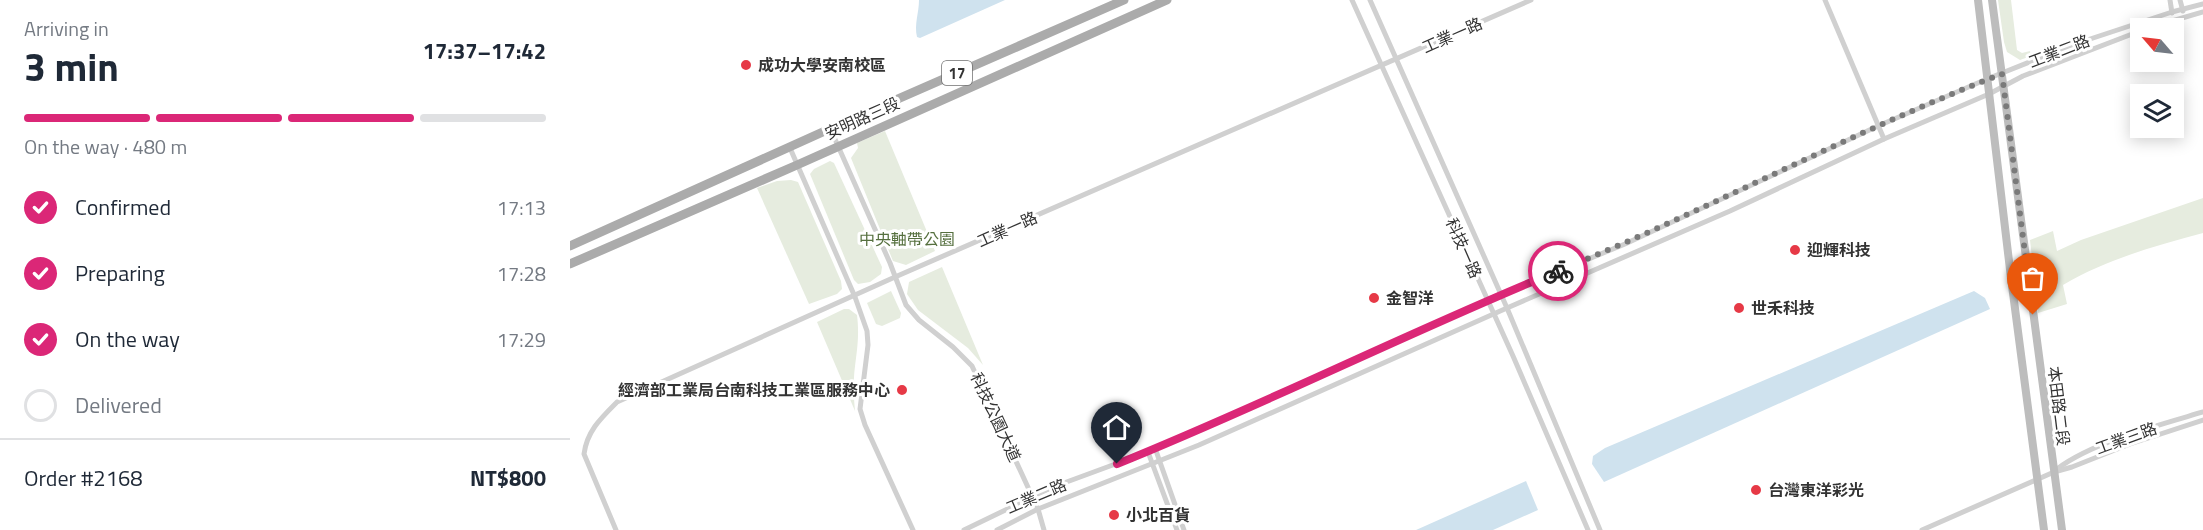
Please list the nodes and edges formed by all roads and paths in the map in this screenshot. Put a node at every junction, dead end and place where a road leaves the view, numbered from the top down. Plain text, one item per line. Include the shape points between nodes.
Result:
1 (1124, 0) edge
2 (1167, 0) edge
3 (1352, 0) edge
4 (1370, 0) edge
5 (1531, 0) edge
6 (1825, 0) edge
7 (1978, 0) edge
8 (1992, 0) edge
9 (2170, 0) edge
10 (2180, 0) edge
11 (2203, 4) edge
12 (2182, 9) junction
13 (2172, 12) junction
14 (2203, 12) edge
15 (2184, 16) junction
16 (2174, 18) edge
17 (2179, 18) edge
18 (2107, 33) junction
19 (2130, 35) edge
20 (2110, 42) junction
21 (1397, 59) junction
22 (1383, 65) junction
23 (2002, 74) junction
24 (1988, 79) junction
25 (2003, 87) junction
26 (1989, 94) junction
27 (1878, 126) junction
28 (830, 128) junction
29 (1884, 139) junction
30 (837, 146) junction
31 (790, 148) junction
32 (797, 165) junction
33 (570, 246) edge
34 (570, 264) edge
35 (895, 278) junction
36 (1501, 295) junction
37 (855, 297) junction
38 (1488, 300) junction
39 (1507, 308) junction
40 (1494, 314) junction
41 (2203, 412) edge
42 (2203, 420) edge
43 (2165, 424) junction
44 (2142, 430) junction
45 (2167, 431) junction
46 (2145, 439) junction
47 (1155, 448) junction
48 (1148, 452) junction
49 (1159, 462) junction
50 (1153, 465) junction
51 (2054, 472) junction
52 (2038, 479) junction
53 (1032, 496) junction
54 (1038, 509) junction
55 (616, 530) edge
56 (913, 530) edge
57 (964, 530) edge
58 (997, 530) edge
59 (1044, 530) edge
60 (1177, 530) edge
61 (1184, 530) edge
62 (1588, 530) edge
63 (1600, 530) edge
64 (1922, 530) edge
65 (2044, 530) edge
66 (2062, 530) edge

1 - 28 main road, 安明路三段 / 17
2 - 30 main road, 安明路三段 / 17
3 - 22 street, 科技一路
4 - 21 street, 科技一路
5 - 21 street, 工業一路
6 - 27 street
7 - 24 street, 本田路二段
8 - 23 street, 本田路二段
9 - 13 street
10 - 12 street
11 - 12 street, 工業二路
12 - 13 street, 工業二路
12 - 15 street
13 - 16 street
13 - 18 street, 工業二路
14 - 15 street
15 - 17 street
18 - 20 street
18 - 23 street, 工業二路
19 - 20 street, 工業二路
20 - 25 street, 工業二路
21 - 22 street, 工業一路
21 - 36 street, 科技一路
22 - 35 street, 工業一路
22 - 38 street, 科技一路
23 - 24 street, 工業二路
23 - 25 street, 本田路二段
24 - 26 street, 本田路二段
24 - 27 street, 工業二路
25 - 26 street, 工業二路
25 - 51 street, 本田路二段
26 - 29 street, 工業二路
26 - 52 street, 本田路二段
27 - 29 street
27 - 36 street, 工業二路 via 1624,244
28 - 30 street, 科技公園大道
28 - 31 main road, 安明路三段 / 17
29 - 39 street, 工業二路
30 - 32 main road, 安明路三段 / 17
30 - 35 street, 科技公園大道
31 - 32 street
31 - 33 main road, 安明路三段 / 17
32 - 34 main road, 安明路三段 / 17
32 - 37 street
35 - 37 street, 工業一路
35 - 53 street, 科技公園大道 via 911,312 972,366
36 - 38 street, 工業二路
36 - 39 street, 科技一路
37 - 55 street, 工業一路 via 617,402 596,422 584,454
37 - 56 street via 868,345 860,409
38 - 40 street, 科技一路
38 - 47 street, 工業二路
39 - 40 street, 工業二路
39 - 63 street, 科技一路
40 - 49 street, 工業二路
40 - 62 street, 科技一路
41 - 43 street, 工業三路
42 - 45 street, 工業三路
43 - 44 street, 工業三路
43 - 45 street
44 - 46 street
44 - 51 street, 工業三路 via 2071,458
45 - 46 street, 工業三路
46 - 51 street, 工業三路
47 - 48 street, 工業二路
47 - 49 street
48 - 50 street
48 - 53 street, 工業二路
49 - 50 street, 工業二路
49 - 61 street
50 - 54 street, 工業二路
50 - 60 street
51 - 52 street, 工業三路
51 - 66 street, 本田路二段
52 - 64 street, 工業三路
52 - 65 street, 本田路二段
53 - 54 street, 科技公園大道
53 - 57 street, 工業二路
54 - 58 street, 工業二路
54 - 59 street, 科技公園大道

